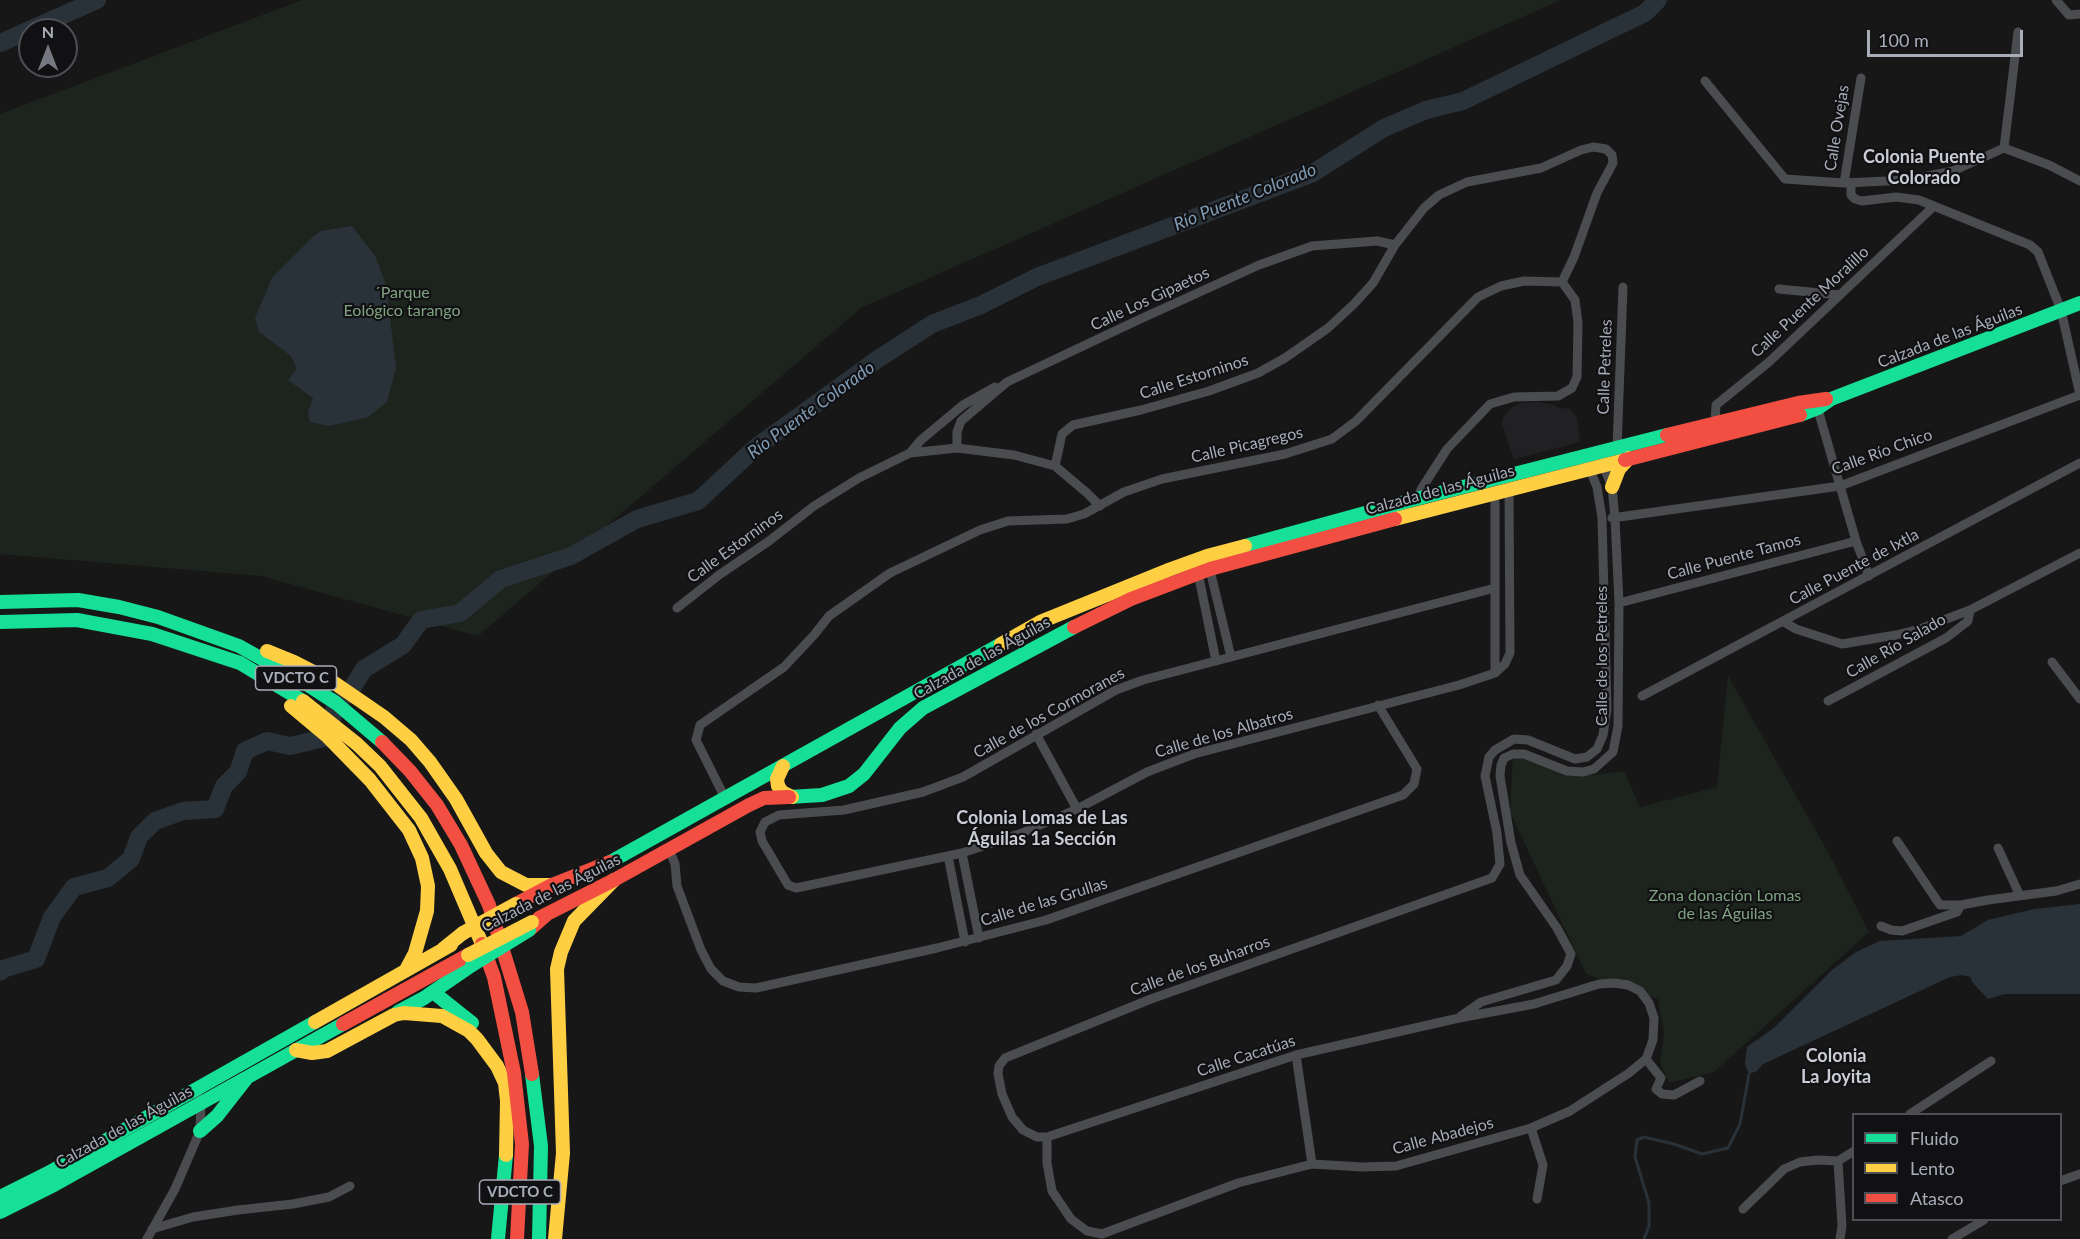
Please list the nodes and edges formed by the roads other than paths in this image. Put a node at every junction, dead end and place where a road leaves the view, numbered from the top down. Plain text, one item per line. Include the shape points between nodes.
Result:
1 (2056, 0) edge
2 (2080, 14) edge
3 (2018, 32) dead end
4 (1861, 78) dead end
5 (1705, 81) dead end
6 (2004, 148) junction
7 (2080, 181) edge
8 (1847, 183) junction
9 (1934, 206) junction
10 (1395, 245) junction
11 (1562, 282) junction
12 (1623, 287) dead end
13 (1779, 289) dead end
14 (1840, 295) junction
15 (2080, 303) edge
16 (2061, 310) junction
17 (1006, 382) junction
18 (2080, 395) edge
19 (1816, 404) junction
20 (1715, 423) junction
21 (957, 448) junction
22 (1617, 448) junction
23 (910, 453) junction
24 (1602, 458) junction
25 (1629, 458) junction
26 (1587, 462) junction
27 (2080, 463) edge
28 (1055, 466) junction
29 (1840, 486) junction
30 (1612, 487) junction
31 (1502, 491) junction
32 (1100, 506) junction
33 (1417, 506) junction
34 (1602, 518) junction
35 (1616, 518) junction
36 (1856, 541) junction
37 (2080, 553) edge
38 (1203, 565) junction
39 (1869, 576) junction
40 (1495, 588) junction
41 (0, 602) edge
42 (1619, 603) junction
43 (677, 608) dead end
44 (1970, 610) junction
45 (0, 622) edge
46 (1784, 622) junction
47 (238, 646) junction
48 (1231, 657) junction
49 (1216, 661) junction
50 (2052, 662) dead end
51 (1496, 673) junction
52 (264, 677) junction
53 (1642, 696) dead end
54 (2080, 699) edge
55 (1828, 702) dead end
56 (1378, 705) junction
57 (882, 709) junction
58 (900, 728) junction
59 (1036, 734) junction
60 (783, 766) junction
61 (792, 797) junction
62 (725, 798) junction
63 (1077, 809) junction
64 (675, 825) junction
65 (683, 841) junction
66 (1897, 841) dead end
67 (1998, 848) dead end
68 (669, 849) junction
69 (486, 853) junction
70 (962, 853) junction
71 (948, 856) junction
72 (610, 862) junction
73 (1500, 864) joint
74 (614, 880) junction
75 (2080, 884) edge
76 (552, 885) junction
77 (796, 888) joint
78 (2020, 896) junction
79 (519, 905) junction
80 (1961, 905) junction
81 (1881, 926) dead end
82 (979, 938) junction
83 (964, 942) junction
84 (470, 960) junction
85 (407, 968) junction
86 (433, 992) junction
87 (394, 1015) junction
88 (1459, 1018) junction
89 (296, 1050) junction
90 (1296, 1055) junction
91 (1646, 1059) junction
92 (1991, 1061) dead end
93 (248, 1076) junction
94 (1700, 1081) dead end
95 (505, 1083) junction
96 (194, 1089) junction
97 (201, 1102) junction
98 (1912, 1113) edge
99 (1531, 1128) junction
100 (200, 1131) junction
101 (1047, 1137) junction
102 (1852, 1152) edge
103 (1838, 1161) junction
104 (1312, 1164) junction
105 (2080, 1174) edge
106 (2062, 1181) edge
107 (350, 1186) dead end
108 (0, 1197) edge
109 (1537, 1199) dead end
110 (1743, 1209) dead end
111 (0, 1212) edge
112 (1982, 1221) edge
113 (152, 1229) junction
114 (147, 1239) edge
115 (498, 1239) edge
116 (517, 1239) edge
117 (538, 1239) edge
118 (555, 1239) edge
119 (1840, 1239) edge
120 (1952, 1239) edge

1 - 2 street via 2069,15
3 - 6 street
4 - 8 street, Calle Ovejas
5 - 8 street via 1785,179
6 - 7 street
6 - 8 street via 1953,171 1908,180
8 - 9 street via 1851,195 1862,201 1908,198
9 - 14 street, Calle Puente Moralillo
9 - 16 street via 2030,245 2038,252
10 - 11 street, Calle Estorninos via 1424,208 1439,195 1467,182 1541,168 1593,147 1606,149 1612,155 1612,163
10 - 17 street, Calle Los Gipaetos via 1377,241 1312,246 1259,265
10 - 28 street, Calle Estorninos via 1354,304 1285,358 1258,373 1209,391 1073,425 1062,434
11 - 32 street, Calle Picagregos via 1524,281 1478,297 1356,421 1332,439 1285,454 1162,480 1124,492
11 - 33 street via 1575,300 1578,323 1577,376 1572,388 1558,396 1514,397 1490,404 1447,449
12 - 22 street, Calle Petreles
13 - 14 street
14 - 20 street, Calle Puente Moralillo via 1769,362 1716,405
15 - 16 main road, Calzada de las Águilas
16 - 18 street
16 - 19 main road, Calzada de las Águilas
17 - 21 street, Calle Los Gipaetos via 961,421
17 - 23 street via 963,405
18 - 29 street, Calle Río Chico
19 - 20 main road, Calzada de las Águilas
19 - 25 main road, Calzada de las Águilas via 1800,415
19 - 29 street
20 - 22 main road, Calzada de las Águilas
21 - 23 street, Calle Estorninos
21 - 28 street, Calle Estorninos via 1014,455
22 - 24 main road, Calzada de las Águilas
23 - 43 street, Calle Estorninos via 814,506
24 - 25 main road, Calzada de las Águilas
24 - 26 main road, Calzada de las Águilas
24 - 30 street, Calle de los Petreles
25 - 30 main road via 1619,469
26 - 31 main road, Calzada de las Águilas
26 - 33 main road, Calzada de las Águilas
26 - 34 street, Calle de los Petreles via 1597,487
27 - 39 street, Calle Puente de Ixtla
28 - 32 street
29 - 35 street, Calle Río Chico
29 - 36 street
30 - 35 street, Calle de los Petreles
31 - 33 main road, Calzada de las Águilas
31 - 40 street
31 - 51 street via 1510,653
32 - 62 street, Calle Picagregos via 1067,519 1008,521 980,530 890,573 829,616 784,667 700,725 696,740
33 - 38 main road, Calzada de las Águilas
34 - 35 street, Calle Río Chico
34 - 73 street, Calle de los Petreles via 1607,709 1603,735 1587,757 1575,759 1528,740 1514,739 1495,750 1485,776
35 - 42 street, Calle de los Petreles
36 - 39 street
36 - 42 street, Calle Puente Tamos
37 - 44 street
38 - 48 street
38 - 49 street
38 - 57 main road, Calzada de las Águilas via 1040,622
38 - 58 main road, Calzada de las Águilas via 1047,640 923,708
39 - 46 street, Calle Puente de Ixtla
40 - 48 street, Calle de los Cormoranes
40 - 51 street
41 - 47 main road, VDCTO C via 78,600 119,607
42 - 88 street, Calle de los Petreles via 1618,726 1612,752 1594,769 1583,772 1567,771 1524,754 1513,754 1501,765 1511,843 1520,875 1571,954 1567,966 1556,980 1481,1002
44 - 46 street via 1920,629 1842,644
44 - 55 street, Calle Río Salado via 1968,621 1946,638
45 - 52 main road, VDCTO C via 77,620 116,626 240,663
46 - 53 street, Calle Puente de Ixtla
47 - 69 main road via 260,648 294,662 333,682 384,717 430,762
47 - 117 main road, VDCTO C via 336,703 376,736 436,805 476,876 509,965 529,1052 541,1146
48 - 49 street, Calle de los Cormoranes
49 - 59 street, Calle de los Cormoranes via 1116,690
50 - 54 street
51 - 56 street, Calle de los Albatros
52 - 85 main road via 279,696 328,737 370,780 409,831 422,858 428,886 427,911
52 - 116 main road, VDCTO C via 307,703 380,766 421,818 472,917 494,977 514,1074 522,1144
56 - 63 street, Calle de los Albatros via 1194,754 1147,772
56 - 82 street, Calle de las Grullas via 1417,769 1414,784 1403,795 1046,920
57 - 58 main road via 895,714
57 - 60 main road, Calzada de las Águilas
58 - 61 main road, Calzada de las Águilas via 864,774 849,786 822,795
59 - 63 street
59 - 77 street, Calle de los Cormoranes via 963,777 923,792 844,810 779,815 765,822 760,832 762,841 788,885
60 - 61 main road via 778,786
60 - 62 main road, Calzada de las Águilas
61 - 65 main road, Calzada de las Águilas via 764,798
62 - 64 main road, Calzada de las Águilas
63 - 70 street, Calle de los Albatros
64 - 65 main road
64 - 72 main road, Calzada de las Águilas
65 - 68 main road, Calzada de las Águilas
66 - 80 street via 1940,905
67 - 78 street
68 - 74 main road, Calzada de las Águilas
68 - 83 street, Calle de las Grullas via 677,886 706,960 723,981 739,987 756,988
69 - 76 main road via 501,872 516,881
69 - 79 main road
70 - 71 street, Calle de los Albatros
70 - 82 street
71 - 77 street, Calle de los Albatros
71 - 83 street
72 - 76 main road
72 - 79 main road, Calzada de las Águilas
73 - 101 street, Calle de los Buharros via 1492,878 1151,999 1005,1058 998,1074 1012,1117 1023,1131
74 - 84 main road, Calzada de las Águilas, bridge
74 - 118 main road via 574,921 558,969 562,1153
75 - 78 street
76 - 79 main road
78 - 80 street
79 - 85 main road, Calzada de las Águilas, bridge
80 - 81 street via 1957,912 1902,931
82 - 83 street, Calle de las Grullas
84 - 86 main road
84 - 89 main road, Calzada de las Águilas
85 - 96 main road, Calzada de las Águilas
86 - 87 main road
86 - 95 main road via 485,1037 498,1057
87 - 89 main road via 327,1051
87 - 95 main road via 442,1017 469,1031 485,1048
88 - 90 street, Calle Cacatúas
88 - 91 street via 1534,1004 1599,984 1628,985 1640,991 1654,1018 1653,1040
89 - 93 main road, Calzada de las Águilas
90 - 101 street, Calle Cacatúas
90 - 104 street
91 - 94 street via 1661,1078 1656,1089 1662,1094 1674,1095
91 - 99 street, Calle Abadejos via 1570,1111
92 - 98 street
93 - 97 main road, Calzada de las Águilas
93 - 100 main road
95 - 115 main road via 507,1146
96 - 97 street
96 - 108 main road, Calzada de las Águilas
97 - 100 street
97 - 111 main road, Calzada de las Águilas
99 - 104 street, Calle Abadejos via 1396,1166
99 - 109 street via 1543,1166
100 - 113 street via 175,1189
101 - 104 street, Calle Abadejos via 1052,1191 1071,1219 1087,1231 1102,1234 1238,1183
102 - 103 street
103 - 110 street via 1800,1162 1784,1169
103 - 119 street
105 - 106 street
107 - 113 street via 329,1197 193,1217
112 - 120 street
113 - 114 street

